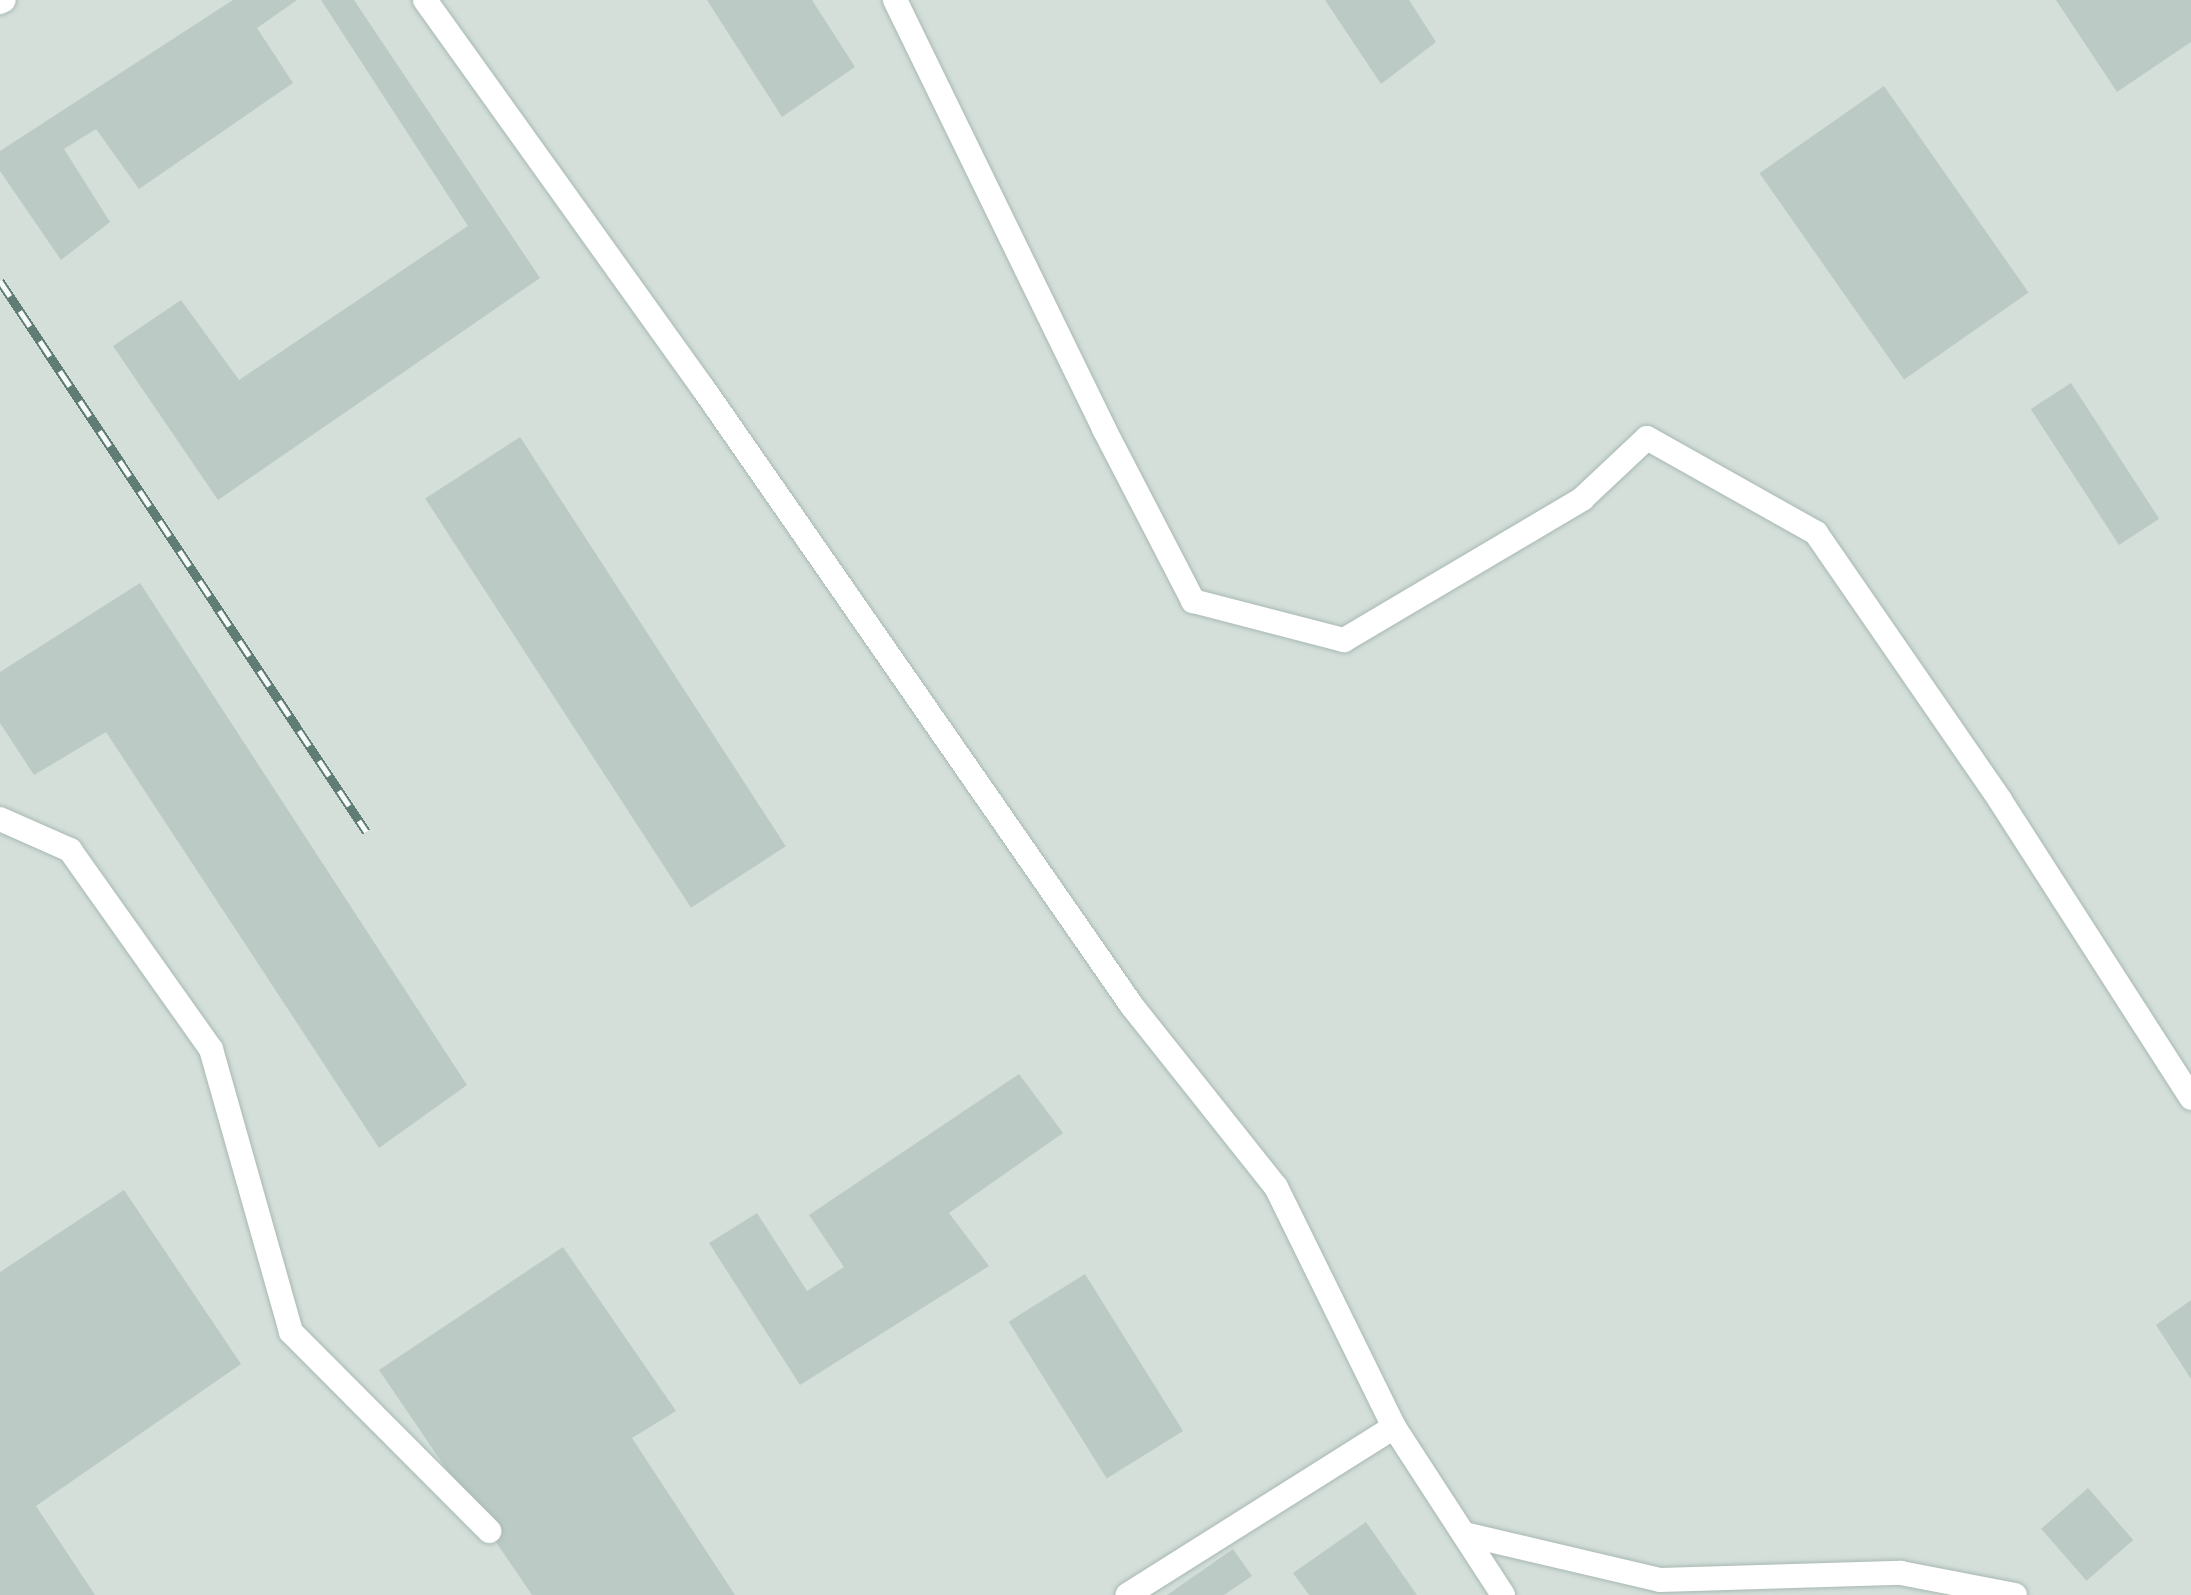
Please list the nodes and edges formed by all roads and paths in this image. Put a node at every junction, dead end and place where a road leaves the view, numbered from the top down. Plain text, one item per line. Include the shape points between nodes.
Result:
1 (425, 0) edge
2 (895, 0) edge
3 (0, 819) edge
4 (2191, 1098) edge
5 (1394, 1427) junction
6 (489, 1531) dead end
7 (1464, 1534) junction
8 (1127, 1595) edge
9 (1503, 1595) edge
10 (2015, 1595) edge

1 - 5 lane via 712,400 1132,1006 1276,1187
2 - 4 lane via 1193,601 1344,640 1582,499 1647,438 1816,533 2000,800
3 - 6 lane via 70,850 211,1049 291,1332
5 - 7 lane
5 - 8 lane
7 - 9 lane
7 - 10 lane via 1660,1580 1901,1573

